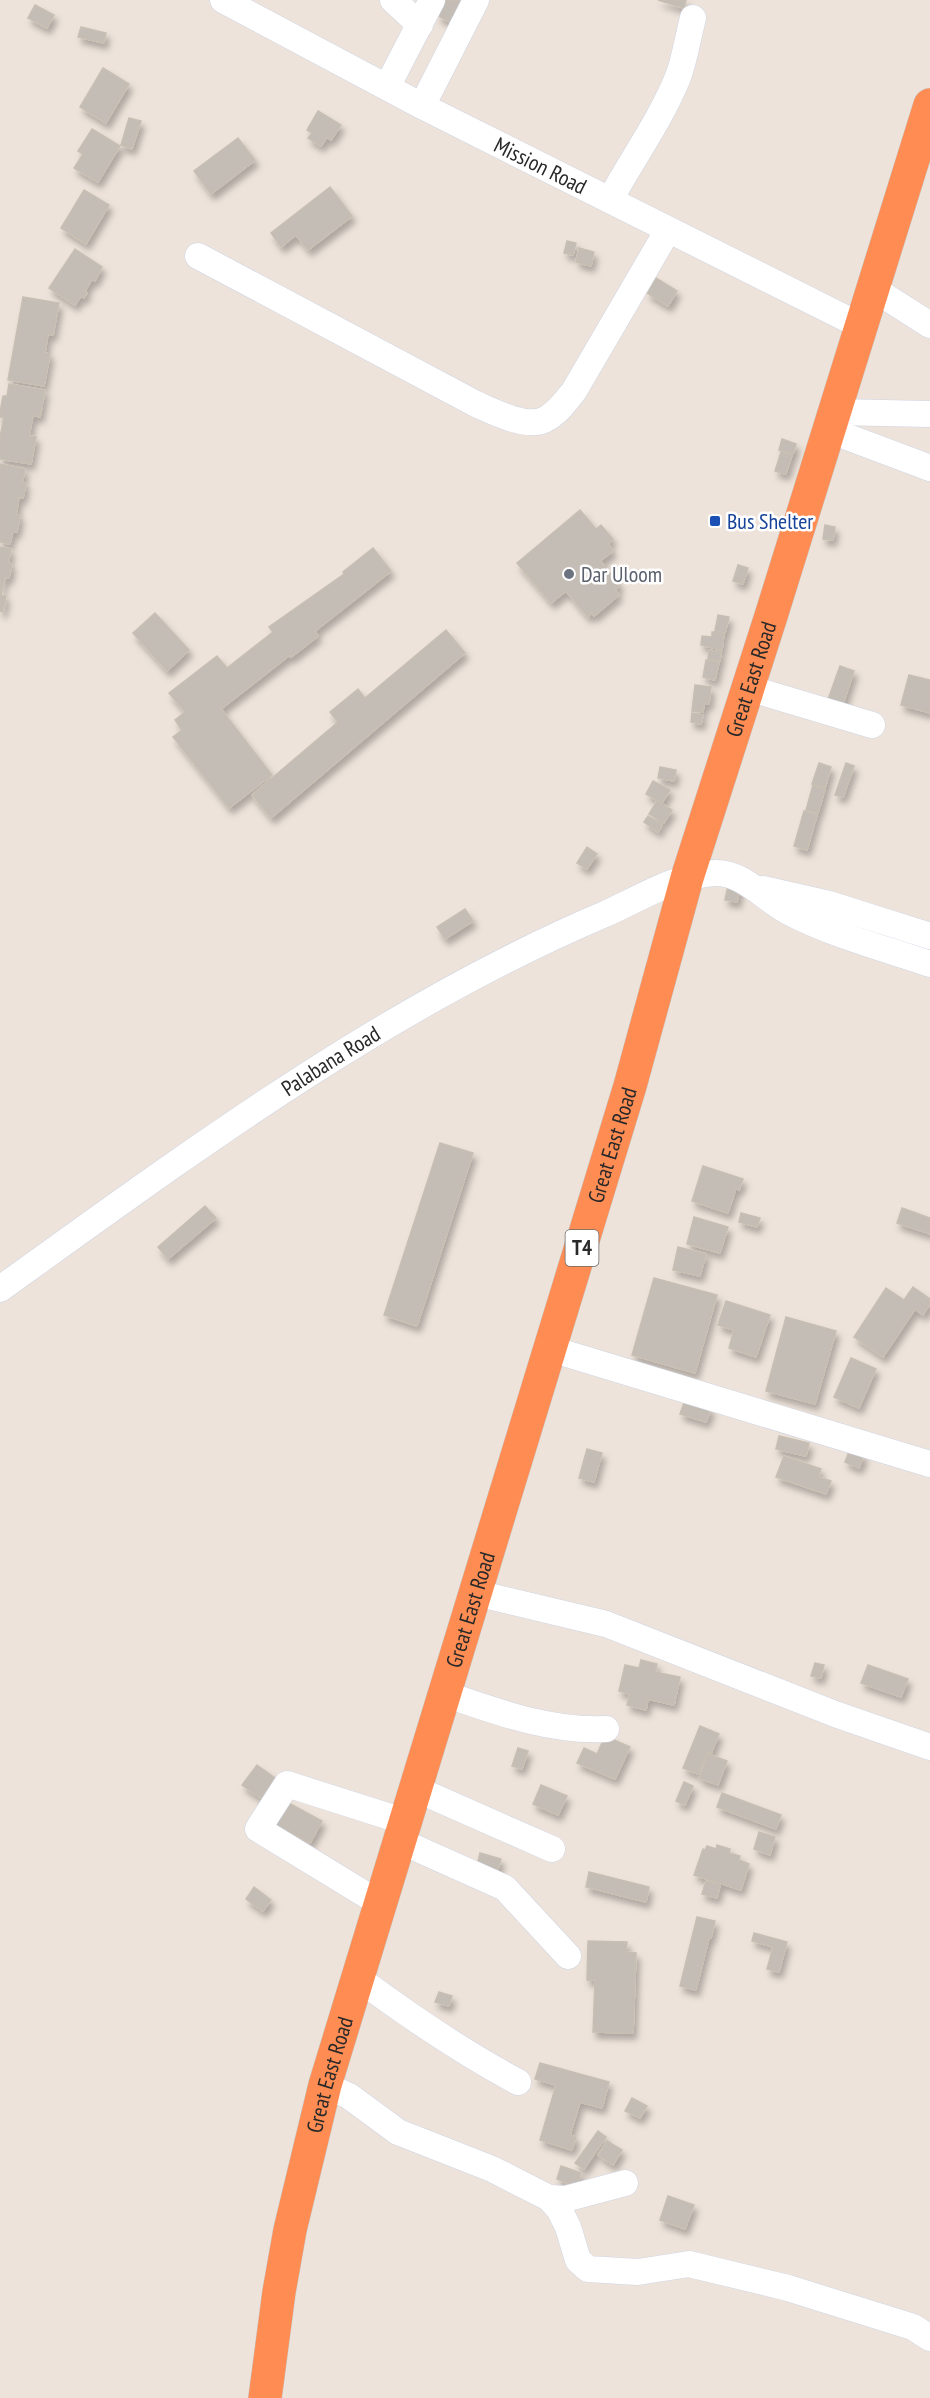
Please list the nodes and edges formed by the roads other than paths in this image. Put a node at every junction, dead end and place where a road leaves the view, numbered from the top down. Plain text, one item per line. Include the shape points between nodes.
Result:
1 (223, 0) edge
2 (393, 0) edge
3 (432, 0) edge
4 (476, 0) edge
5 (693, 18) dead end
6 (420, 25) junction
7 (387, 87) junction
8 (930, 105) edge
9 (422, 106) junction
10 (610, 200) junction
11 (668, 230) junction
12 (198, 256) dead end
13 (872, 288) junction
14 (930, 325) edge
15 (861, 326) junction
16 (930, 414) edge
17 (832, 421) junction
18 (930, 468) edge
19 (748, 687) junction
20 (872, 725) dead end
21 (687, 878) junction
22 (754, 888) junction
23 (930, 936) edge
24 (930, 964) edge
25 (0, 1289) edge
26 (551, 1349) junction
27 (930, 1464) edge
28 (476, 1593) junction
29 (445, 1694) junction
30 (606, 1729) dead end
31 (930, 1747) edge
32 (416, 1789) junction
33 (403, 1831) junction
34 (552, 1849) dead end
35 (381, 1904) junction
36 (568, 1956) dead end
37 (358, 1978) junction
38 (518, 2082) dead end
39 (325, 2085) junction
40 (625, 2182) dead end
41 (549, 2198) junction
42 (930, 2338) edge
43 (265, 2398) edge

1 - 7 street, Mission Road
2 - 6 street
3 - 6 street
4 - 9 street
5 - 10 street via 678,75 657,122
6 - 7 street
7 - 9 street, Mission Road
8 - 13 highway, Great East Road / T4
9 - 10 street, Mission Road
10 - 11 street, Mission Road
11 - 12 street via 574,391 543,421 512,420 476,404
11 - 15 street, Mission Road
13 - 14 street
13 - 15 highway, Great East Road / T4
15 - 17 highway, Great East Road / T4
16 - 17 street
17 - 18 street
17 - 19 highway, Great East Road / T4
19 - 20 street
19 - 21 highway, Great East Road / T4
21 - 22 street, Palabana Road via 730,875
21 - 25 street, Palabana Road via 542,940 417,1008 276,1096
21 - 26 highway, Great East Road / T4
22 - 23 street via 829,904
22 - 24 street via 790,913
26 - 27 street
26 - 28 highway, Great East Road / T4
28 - 29 highway, Great East Road / T4
28 - 31 street via 606,1624
29 - 30 street via 534,1721 581,1730
29 - 32 highway, Great East Road / T4
32 - 33 highway, Great East Road / T4
32 - 34 street
33 - 35 highway, Great East Road / T4
33 - 35 street via 287,1784 258,1829
33 - 36 street via 505,1888
35 - 37 highway, Great East Road / T4
37 - 38 street via 404,2012
37 - 39 highway, Great East Road / T4
39 - 41 street via 349,2096 398,2132 466,2158
39 - 43 highway, Great East Road / T4 via 290,2230
40 - 41 street via 565,2199
41 - 42 street via 568,2226 578,2260 588,2269 638,2272 689,2264 712,2268 913,2327

